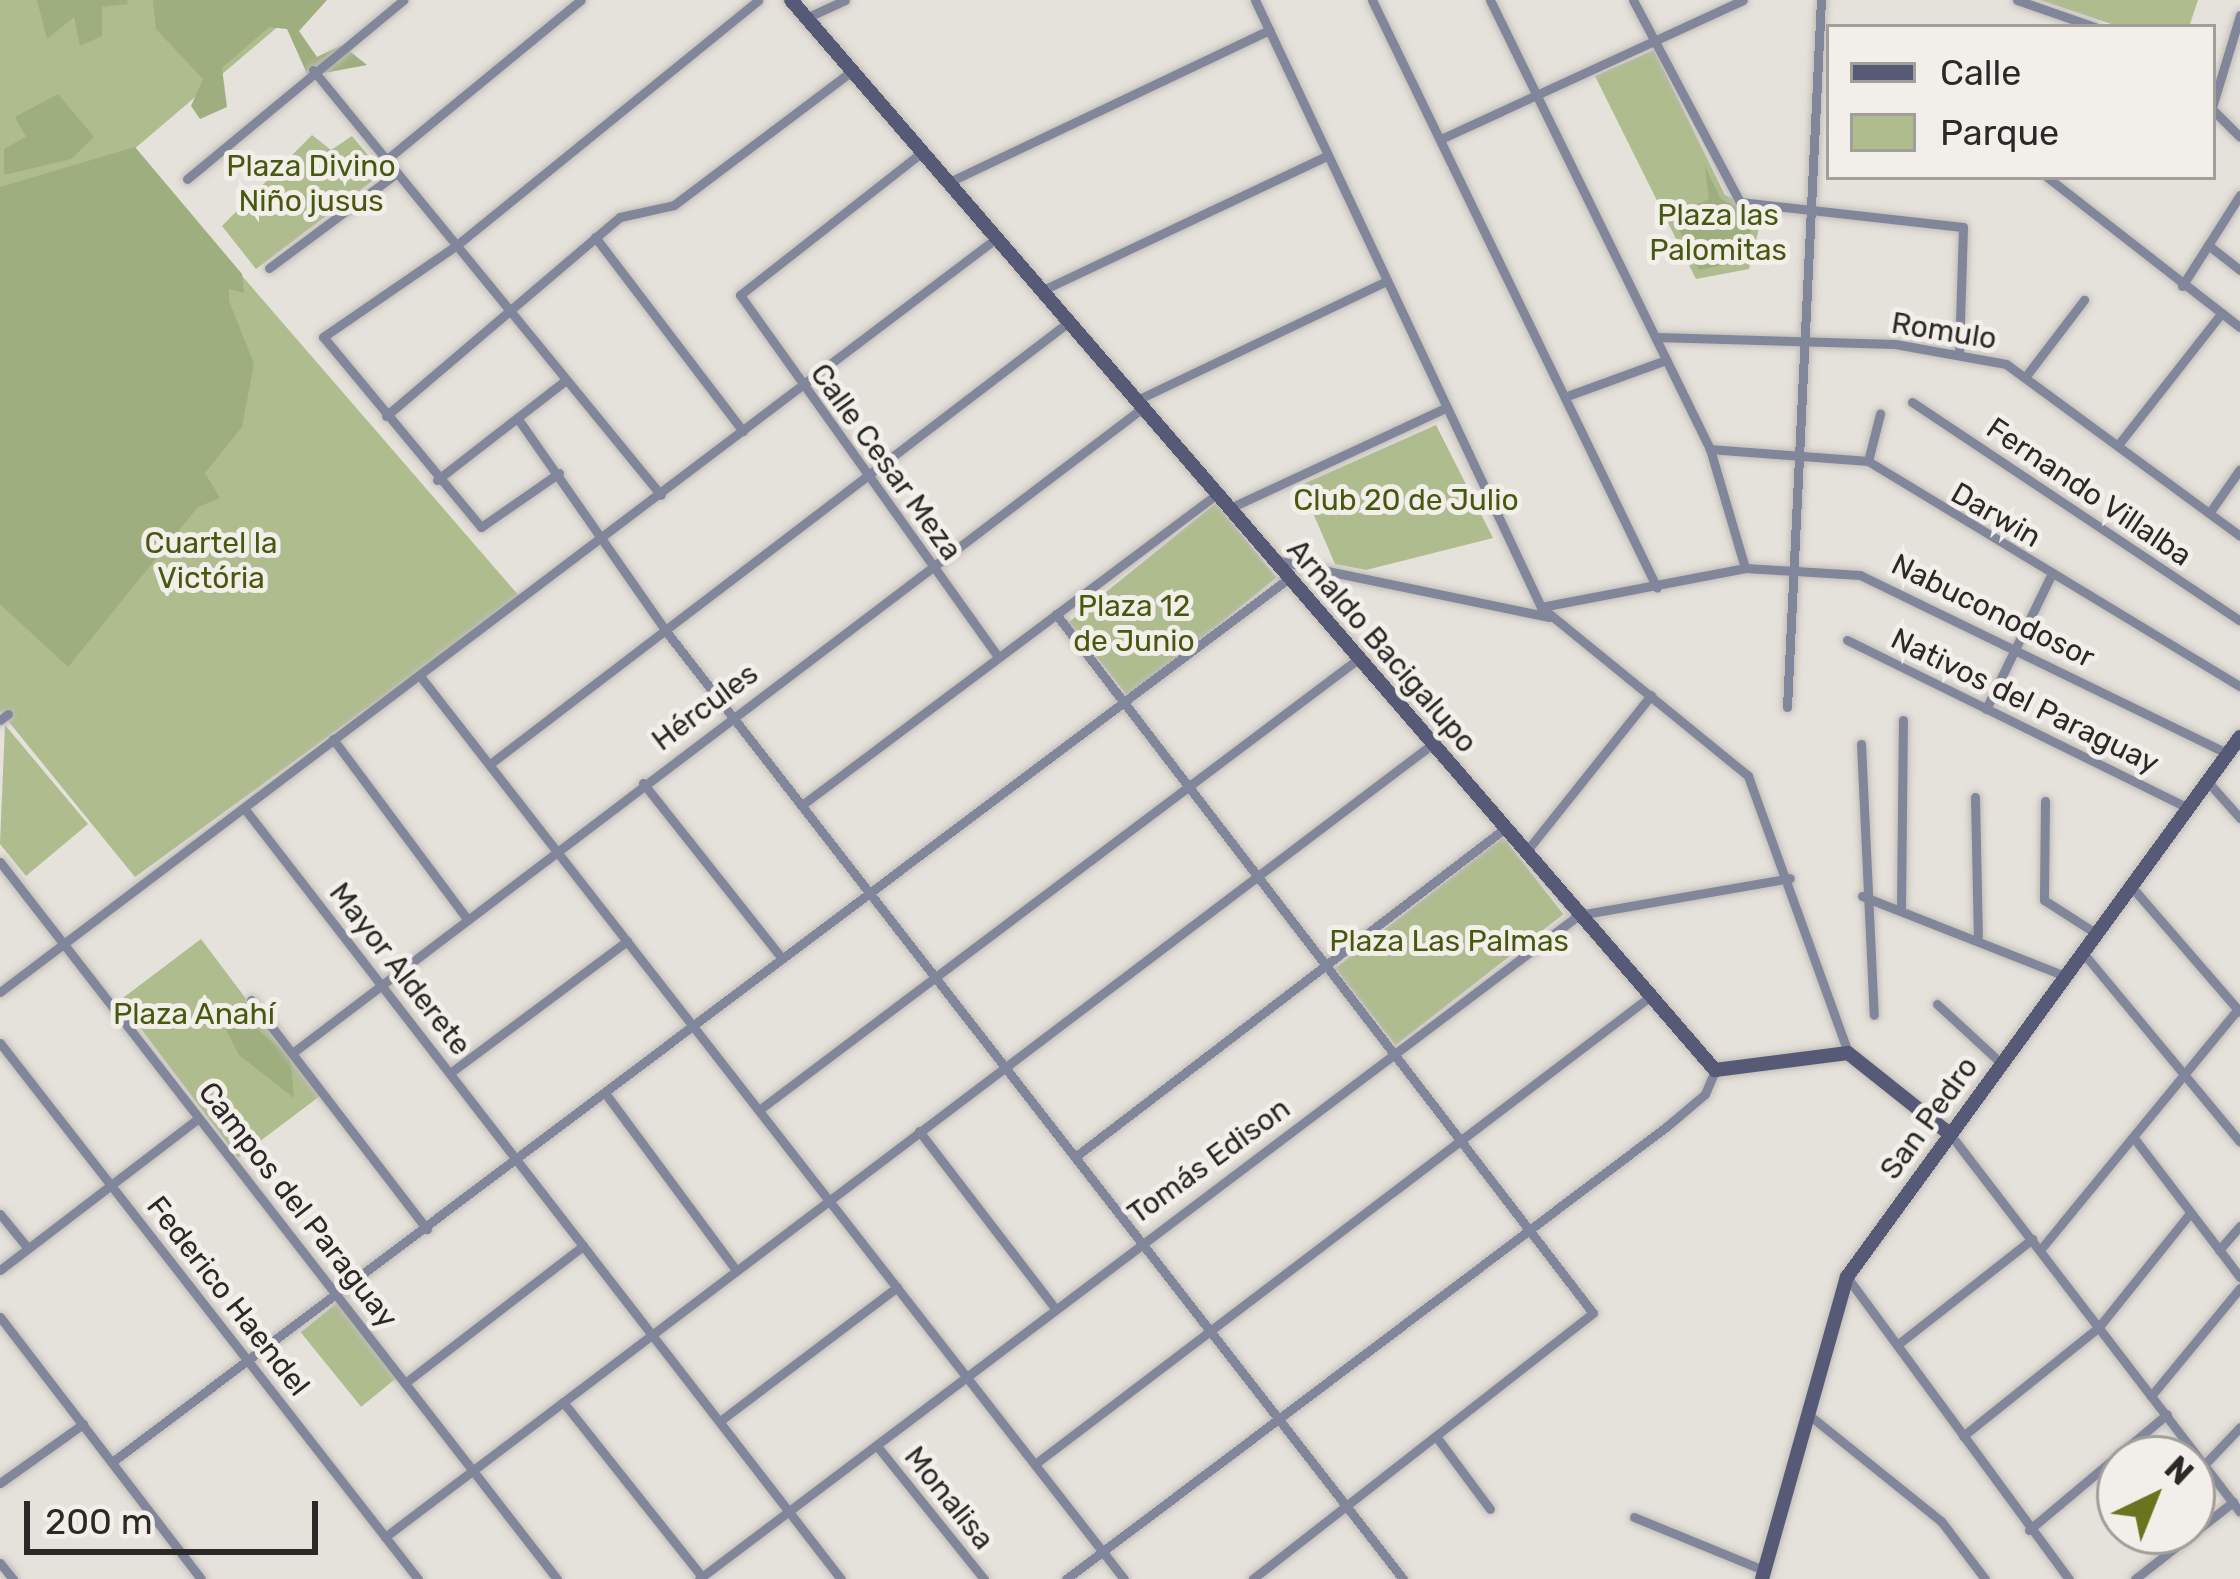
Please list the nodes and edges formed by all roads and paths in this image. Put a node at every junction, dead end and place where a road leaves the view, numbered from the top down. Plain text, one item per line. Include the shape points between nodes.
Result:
1 (403, 0) edge
2 (581, 0) edge
3 (758, 0) edge
4 (791, 0) edge
5 (844, 0) edge
6 (1255, 0) edge
7 (1372, 0) edge
8 (1490, 0) edge
9 (1633, 0) edge
10 (1743, 0) edge
11 (1821, 0) edge
12 (2017, 0) edge
13 (2240, 15) edge
14 (806, 18) junction
15 (2086, 24) edge
16 (1270, 30) junction
17 (1657, 46) junction
18 (313, 70) junction
19 (852, 71) junction
20 (1538, 95) junction
21 (2216, 97) edge
22 (1815, 104) junction
23 (1826, 105) edge
24 (2216, 110) edge
25 (1443, 137) junction
26 (2240, 137) edge
27 (921, 152) junction
28 (1324, 157) junction
29 (386, 160) junction
30 (397, 173) junction
31 (187, 179) dead end
32 (2051, 180) edge
33 (947, 183) junction
34 (2240, 195) edge
35 (1808, 213) junction
36 (595, 237) junction
37 (994, 240) junction
38 (2208, 244) junction
39 (457, 245) junction
40 (269, 268) dead end
41 (2240, 269) edge
42 (1384, 282) junction
43 (2182, 286) junction
44 (1042, 290) junction
45 (2084, 300) dead end
46 (510, 309) junction
47 (2220, 315) junction
48 (1070, 321) junction
49 (2240, 327) edge
50 (1657, 338) junction
51 (1803, 344) junction
52 (1959, 354) junction
53 (1666, 360) junction
54 (2026, 376) junction
55 (566, 380) junction
56 (801, 386) junction
57 (1570, 395) junction
58 (1142, 402) junction
59 (1912, 402) dead end
60 (1443, 409) junction
61 (1880, 414) dead end
62 (386, 416) junction
63 (518, 418) junction
64 (742, 430) junction
65 (2118, 446) junction
66 (1710, 449) junction
67 (1800, 454) junction
68 (1868, 461) junction
69 (2240, 469) edge
70 (559, 472) junction
71 (866, 476) junction
72 (437, 480) junction
73 (1217, 494) junction
74 (661, 495) junction
75 (1230, 508) junction
76 (2210, 512) junction
77 (2240, 536) edge
78 (601, 542) junction
79 (1272, 560) junction
80 (928, 563) junction
81 (1792, 565) junction
82 (1745, 568) junction
83 (2051, 575) junction
84 (1289, 578) junction
85 (1657, 588) junction
86 (1541, 607) junction
87 (1056, 614) junction
88 (1549, 617) junction
89 (2240, 621) edge
90 (665, 630) junction
91 (1846, 640) dead end
92 (2015, 648) junction
93 (998, 655) junction
94 (1358, 659) junction
95 (420, 676) junction
96 (2240, 686) edge
97 (1652, 694) junction
98 (1122, 704) junction
99 (1787, 707) dead end
100 (1987, 709) junction
101 (733, 718) junction
102 (1903, 720) dead end
103 (2240, 737) edge
104 (333, 739) junction
105 (1861, 744) dead end
106 (1431, 746) junction
107 (2225, 752) junction
108 (490, 764) junction
109 (2203, 776) junction
110 (643, 783) junction
111 (1187, 789) junction
112 (1975, 797) dead end
113 (2045, 801) dead end
114 (802, 805) junction
115 (2182, 806) junction
116 (244, 808) junction
117 (2240, 818) edge
118 (1504, 829) junction
119 (556, 850) junction
120 (1525, 853) junction
121 (0, 862) edge
122 (1256, 878) junction
123 (1790, 878) junction
124 (2130, 885) junction
125 (868, 889) junction
126 (1862, 896) junction
127 (1901, 906) junction
128 (1579, 915) junction
129 (467, 919) junction
130 (2098, 935) junction
131 (1978, 936) junction
132 (628, 941) junction
133 (64, 943) junction
134 (2084, 954) junction
135 (781, 957) junction
136 (1324, 967) junction
137 (2065, 976) junction
138 (935, 978) junction
139 (380, 983) junction
140 (0, 992) edge
141 (1648, 998) junction
142 (250, 1000) dead end
143 (1937, 1004) dead end
144 (2239, 1011) edge
145 (1874, 1015) dead end
146 (694, 1026) junction
147 (0, 1043) edge
148 (295, 1051) junction
149 (1847, 1053) junction
150 (1393, 1057) junction
151 (2001, 1063) junction
152 (1004, 1067) junction
153 (1715, 1070) junction
154 (450, 1073) junction
155 (2185, 1078) junction
156 (605, 1094) junction
157 (764, 1107) junction
158 (200, 1118) junction
159 (919, 1131) junction
160 (1950, 1134) junction
161 (2134, 1138) junction
162 (2240, 1142) edge
163 (1461, 1144) junction
164 (1075, 1157) junction
165 (518, 1160) junction
166 (110, 1186) junction
167 (830, 1200) junction
168 (2190, 1213) junction
169 (0, 1214) edge
170 (2240, 1226) edge
171 (428, 1229) junction
172 (1531, 1233) junction
173 (2032, 1239) junction
174 (1139, 1242) junction
175 (584, 1246) junction
176 (27, 1247) junction
177 (2040, 1250) junction
178 (2219, 1250) junction
179 (0, 1270) edge
180 (736, 1270) junction
181 (1847, 1277) junction
182 (2240, 1277) edge
183 (897, 1287) junction
184 (2240, 1288) edge
185 (339, 1299) junction
186 (1054, 1307) junction
187 (0, 1317) edge
188 (2098, 1328) junction
189 (1210, 1332) junction
190 (652, 1336) junction
191 (1897, 1345) junction
192 (250, 1358) junction
193 (965, 1378) junction
194 (405, 1383) junction
195 (2151, 1396) junction
196 (563, 1402) junction
197 (2167, 1414) junction
198 (1809, 1415) junction
199 (1280, 1420) junction
200 (720, 1421) junction
201 (83, 1424) junction
202 (2240, 1426) edge
203 (2182, 1435) edge
204 (1963, 1436) junction
205 (1438, 1439) junction
206 (877, 1446) junction
207 (2216, 1452) edge
208 (112, 1462) junction
209 (1035, 1464) junction
210 (472, 1469) junction
211 (2216, 1481) edge
212 (0, 1483) edge
213 (1347, 1504) junction
214 (2236, 1507) edge
215 (1490, 1509) dead end
216 (790, 1512) junction
217 (1634, 1517) dead end
218 (2030, 1530) junction
219 (385, 1537) junction
220 (1102, 1551) junction
221 (0, 1564) edge
222 (197, 1574) edge
223 (1762, 1574) edge
224 (700, 1578) edge
225 (13, 1579) edge
226 (182, 1579) edge
227 (418, 1579) edge
228 (556, 1579) edge
229 (842, 1579) edge
230 (984, 1579) edge
231 (1066, 1579) edge
232 (1124, 1579) edge
233 (1252, 1579) edge
234 (1403, 1579) edge
235 (1985, 1579) edge
236 (2068, 1579) edge
237 (2135, 1579) edge

1 - 18 street
2 - 29 street
3 - 39 street
4 - 14 street, Arnaldo Bacigalupo
5 - 14 street
6 - 16 street
7 - 25 street
8 - 20 street
9 - 17 street
10 - 17 street
11 - 22 street
12 - 15 street
13 - 21 street
14 - 19 street, Arnaldo Bacigalupo
16 - 28 street
16 - 33 street
17 - 20 street
17 - 35 street via 1728,191 1743,204
18 - 29 street
18 - 31 street
19 - 27 street, Arnaldo Bacigalupo
19 - 36 street via 674,205 620,217
20 - 25 street
20 - 50 street
22 - 23 street
22 - 35 street
24 - 26 street
25 - 57 street
27 - 33 street, Arnaldo Bacigalupo
27 - 56 street, Calle Cesar Meza via 740,295
28 - 42 street
28 - 44 street
29 - 30 street
30 - 39 street
30 - 40 street
32 - 43 street
33 - 37 street, Arnaldo Bacigalupo
34 - 38 street
35 - 51 street
35 - 52 street via 1964,227
36 - 46 street
36 - 64 street
37 - 44 street, Arnaldo Bacigalupo
37 - 56 street
38 - 41 street
38 - 43 street
39 - 46 street
39 - 62 street via 323,337
42 - 58 street, Hércules
42 - 60 street
43 - 47 street
44 - 48 street, Arnaldo Bacigalupo
45 - 54 street
46 - 55 street
46 - 62 street
47 - 49 street
47 - 65 street
48 - 58 street, Arnaldo Bacigalupo
48 - 71 street
50 - 51 street, Romulo
50 - 53 street
51 - 52 street, Romulo
51 - 67 street
52 - 54 street, Romulo
53 - 57 street
53 - 66 street
54 - 65 street, Romulo
55 - 63 street
55 - 74 street
56 - 64 street
56 - 71 street, Calle Cesar Meza
57 - 85 street
58 - 73 street, Arnaldo Bacigalupo
58 - 80 street, Hércules
59 - 89 street, Fernando Villalba
60 - 75 street
60 - 86 street
61 - 68 street
62 - 72 street
63 - 70 street
63 - 72 street
64 - 74 street
65 - 76 street, Romulo
66 - 67 street, Darwin
66 - 82 street
67 - 68 street, Darwin
67 - 81 street
68 - 83 street, Darwin
69 - 76 street
70 - 72 street via 483,528
70 - 78 street
71 - 80 street, Calle Cesar Meza
71 - 90 street
73 - 75 street, Arnaldo Bacigalupo
73 - 87 street
74 - 78 street
75 - 79 street, Arnaldo Bacigalupo
76 - 77 street, Romulo
78 - 90 street
78 - 95 street
79 - 84 street, Arnaldo Bacigalupo
79 - 88 street
80 - 93 street, Calle Cesar Meza
80 - 101 street, Hércules
81 - 82 street, Nabuconodosor
81 - 92 street, Nabuconodosor via 1885,582
81 - 99 street
82 - 85 street, Nabuconodosor
83 - 92 street
83 - 96 street, Darwin
84 - 94 street, Arnaldo Bacigalupo
84 - 98 street
85 - 86 street, Nabuconodosor
86 - 88 street
87 - 93 street
87 - 98 street
88 - 97 street
90 - 101 street
90 - 108 street
91 - 100 street, Nativos del Paraguay
92 - 100 street
92 - 107 street, Nabuconodosor
93 - 114 street
94 - 106 street, Arnaldo Bacigalupo
94 - 111 street
95 - 104 street
95 - 108 street
97 - 120 street
97 - 123 street via 1748,776
98 - 111 street
98 - 125 street
100 - 115 street, Nativos del Paraguay
101 - 110 street, Hércules
101 - 114 street
102 - 127 street
103 - 107 street, San Pedro
104 - 116 street
104 - 129 street
105 - 126 street
106 - 118 street, Arnaldo Bacigalupo
106 - 122 street
107 - 109 street, San Pedro
108 - 119 street
109 - 115 street, San Pedro
109 - 117 street
110 - 119 street, Hércules
110 - 135 street
111 - 122 street
111 - 138 street
112 - 131 street
113 - 130 street via 2044,900
114 - 125 street
115 - 124 street, San Pedro
116 - 133 street
116 - 139 street, Mayor Alderete
118 - 120 street, Arnaldo Bacigalupo
118 - 136 street
119 - 129 street, Hércules
119 - 132 street
120 - 128 street, Arnaldo Bacigalupo
121 - 133 street, Campos del Paraguay
122 - 136 street
122 - 152 street
123 - 128 street, Tomás Edison
123 - 149 street
124 - 130 street, San Pedro
124 - 144 street
125 - 135 street
125 - 138 street
126 - 127 street
126 - 145 street
127 - 131 street
128 - 141 street, Arnaldo Bacigalupo
128 - 150 street, Tomás Edison
129 - 139 street, Hércules
130 - 134 street, San Pedro
131 - 137 street
132 - 146 street
132 - 154 street
133 - 140 street
133 - 158 street, Campos del Paraguay
134 - 137 street, San Pedro
134 - 155 street
135 - 146 street
136 - 150 street
136 - 164 street
137 - 151 street, San Pedro
138 - 152 street
138 - 157 street
139 - 148 street, Hércules
139 - 154 street, Mayor Alderete
141 - 153 street, Arnaldo Bacigalupo
141 - 163 street
142 - 148 street
143 - 151 street
144 - 155 street
146 - 156 street
146 - 157 street
147 - 166 street, Federico Haendel
148 - 171 street
149 - 153 street
149 - 160 street
150 - 163 street
150 - 174 street, Tomás Edison
151 - 160 street, San Pedro
152 - 159 street
152 - 164 street
153 - 172 street via 1706,1094
154 - 165 street, Mayor Alderete
155 - 161 street
155 - 162 street
156 - 165 street
156 - 180 street
157 - 167 street
158 - 166 street
158 - 185 street, Campos del Paraguay
159 - 167 street
159 - 186 street
160 - 173 street
160 - 181 street, San Pedro
161 - 168 street
161 - 177 street
163 - 172 street
163 - 189 street
164 - 174 street
165 - 171 street
165 - 175 street, Mayor Alderete
166 - 176 street
166 - 192 street, Federico Haendel
167 - 180 street
167 - 183 street
168 - 178 street
168 - 188 street
169 - 176 street
170 - 178 street
171 - 185 street
172 - 199 street
172 - 205 street via 1591,1306 1591,1322
173 - 177 street
173 - 191 street
174 - 186 street, Tomás Edison
174 - 189 street
175 - 190 street, Mayor Alderete
175 - 194 street
176 - 179 street
177 - 188 street
178 - 182 street
180 - 190 street
181 - 191 street
181 - 198 street, San Pedro
183 - 193 street
183 - 200 street
184 - 195 street
185 - 192 street
185 - 194 street, Campos del Paraguay
186 - 193 street, Tomás Edison
187 - 201 street
188 - 195 street
188 - 204 street
189 - 199 street
189 - 209 street
190 - 196 street
190 - 200 street, Mayor Alderete
191 - 204 street
192 - 208 street
192 - 219 street, Federico Haendel
193 - 206 street, Tomás Edison
193 - 209 street
194 - 210 street, Campos del Paraguay
195 - 197 street
196 - 210 street
196 - 224 street
197 - 203 street
197 - 218 street
198 - 223 street, San Pedro
198 - 235 street via 1941,1521
199 - 213 street
199 - 220 street
200 - 216 street, Mayor Alderete
201 - 208 street
201 - 212 street
202 - 207 street
204 - 218 street
205 - 213 street
205 - 215 street
206 - 216 street, Tomás Edison
206 - 230 street, Monalisa
208 - 222 street
209 - 220 street
210 - 219 street
210 - 228 street, Campos del Paraguay
211 - 214 street
213 - 233 street
213 - 234 street
214 - 237 street
216 - 224 street, Tomás Edison
216 - 229 street, Mayor Alderete
217 - 223 street
218 - 236 street
219 - 227 street, Federico Haendel
220 - 231 street
220 - 232 street
221 - 225 street
222 - 226 street

